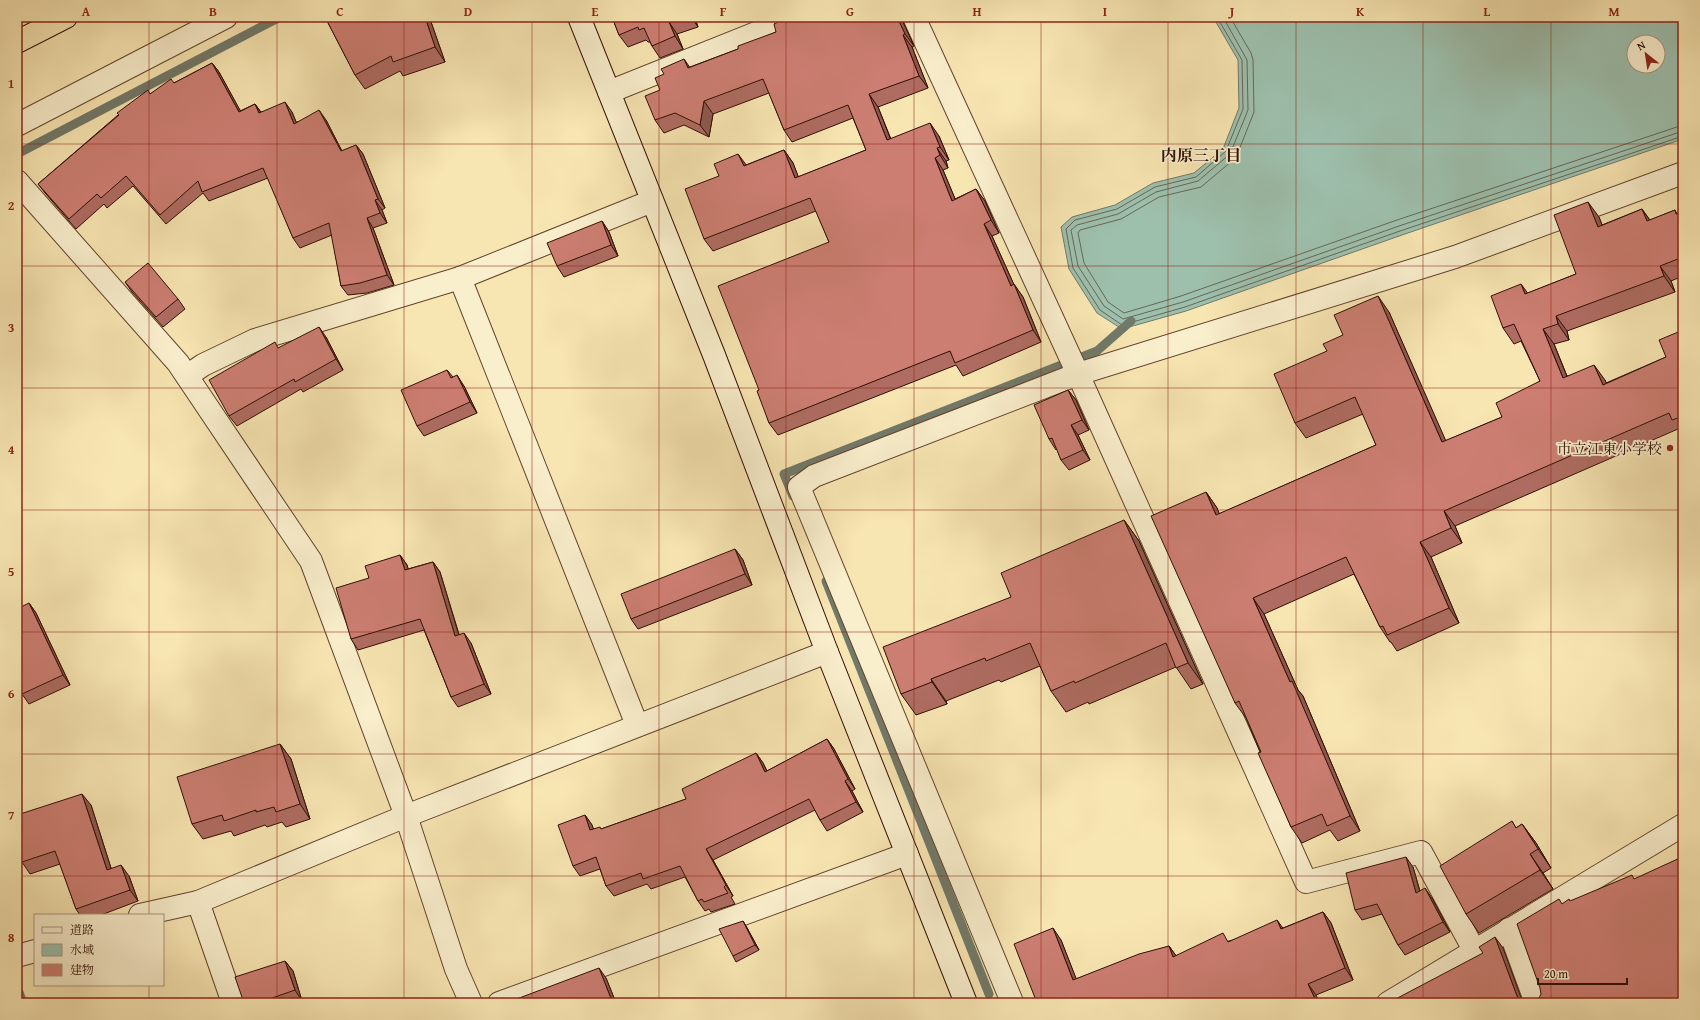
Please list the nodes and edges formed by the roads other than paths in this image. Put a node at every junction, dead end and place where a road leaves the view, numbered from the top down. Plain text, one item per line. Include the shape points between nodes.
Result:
1 (66, 17) edge
2 (226, 17) edge
3 (579, 17) edge
4 (796, 17) edge
5 (914, 17) edge
6 (17, 42) edge
7 (609, 92) junction
8 (17, 125) edge
9 (1683, 173) edge
10 (17, 181) edge
11 (652, 201) junction
12 (460, 278) junction
13 (1077, 373) junction
14 (187, 376) junction
15 (827, 652) junction
16 (638, 726) junction
17 (406, 816) junction
18 (1683, 825) edge
19 (907, 854) junction
20 (198, 902) junction
21 (144, 914) edge
22 (1509, 929) junction
23 (1474, 950) junction
24 (34, 951) edge
25 (17, 956) edge
26 (233, 1003) edge
27 (471, 1003) edge
28 (499, 1003) edge
29 (966, 1003) edge
30 (1010, 1003) edge
31 (1388, 1003) edge
32 (1536, 1003) edge

1 - 6 highway
2 - 8 street
3 - 7 street
4 - 7 street
5 - 13 street
7 - 11 street
9 - 13 street via 1455,257
10 - 14 street
11 - 12 street
11 - 15 street via 775,512
12 - 14 street via 255,340 203,365
12 - 16 street
13 - 23 street via 1306,882 1421,852
13 - 30 street via 814,476 799,487 1012,1002
14 - 17 street via 311,561
15 - 16 street
15 - 19 street
16 - 17 street
17 - 20 street
17 - 27 street via 456,969
18 - 22 street
19 - 28 street
19 - 29 street
20 - 21 street
20 - 26 street
22 - 23 street
22 - 32 street
23 - 31 street
24 - 25 street

